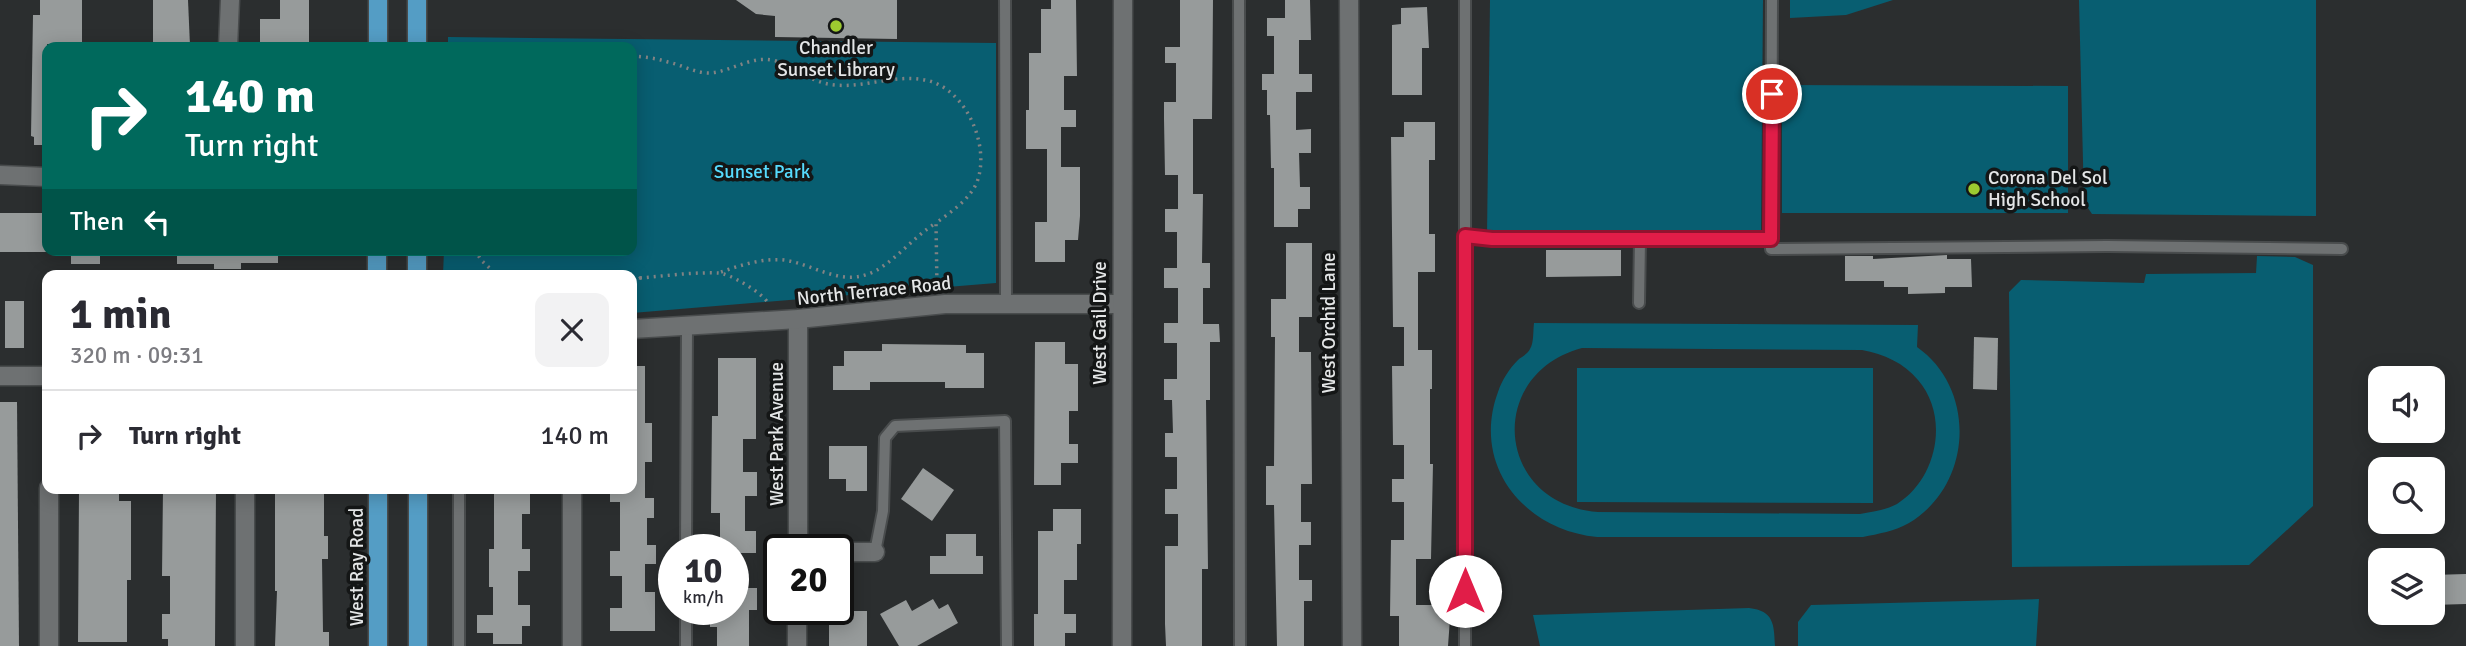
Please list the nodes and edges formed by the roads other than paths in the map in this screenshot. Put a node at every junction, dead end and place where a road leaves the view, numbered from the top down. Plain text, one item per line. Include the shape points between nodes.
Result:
1 (230, 0) edge
2 (378, 0) edge
3 (416, 0) edge
4 (1005, 0) edge
5 (1123, 0) edge
6 (1239, 0) edge
7 (1349, 0) edge
8 (1465, 0) edge
9 (1772, 0) edge
10 (228, 42) edge
11 (378, 42) edge
12 (417, 42) edge
13 (0, 175) edge
14 (42, 177) edge
15 (1465, 236) junction
16 (1640, 239) junction
17 (1771, 239) junction
18 (2342, 249) dead end
19 (1006, 303) junction
20 (1639, 303) dead end
21 (1121, 304) junction
22 (798, 320) junction
23 (687, 326) junction
24 (637, 330) edge
25 (0, 376) edge
26 (42, 376) edge
27 (49, 494) edge
28 (245, 494) edge
29 (378, 494) edge
30 (418, 494) edge
31 (459, 494) edge
32 (572, 494) edge
33 (686, 534) edge
34 (798, 534) edge
35 (854, 552) edge
36 (875, 552) joint
37 (686, 625) edge
38 (797, 625) edge
39 (49, 646) edge
40 (245, 646) edge
41 (378, 646) edge
42 (418, 646) edge
43 (459, 646) edge
44 (572, 646) edge
45 (686, 646) edge
46 (797, 646) edge
47 (1007, 646) edge
48 (1122, 646) edge
49 (1240, 646) edge
50 (1352, 646) edge
51 (1465, 646) edge

1 - 10 street
2 - 11 main road
3 - 12 main road
4 - 19 lane
5 - 21 street, West Gail Drive
6 - 49 lane
7 - 50 street, West Orchid Lane
8 - 15 lane
9 - 17 lane
13 - 14 street
15 - 16 lane
15 - 51 lane
16 - 17 lane
16 - 20 lane
17 - 18 lane via 1771,248
19 - 21 street, North Terrace Road
19 - 22 street, North Terrace Road via 937,304
21 - 48 street, West Gail Drive
22 - 23 street, North Terrace Road
22 - 34 street, West Park Avenue
23 - 24 street, North Terrace Road
23 - 33 lane
25 - 26 street
27 - 39 street
28 - 40 street
29 - 41 main road, West Ray Road
30 - 42 main road
31 - 43 lane
32 - 44 street
35 - 36 street
36 - 47 lane via 883,511 885,438 895,426 1005,421
37 - 45 lane
38 - 46 street

